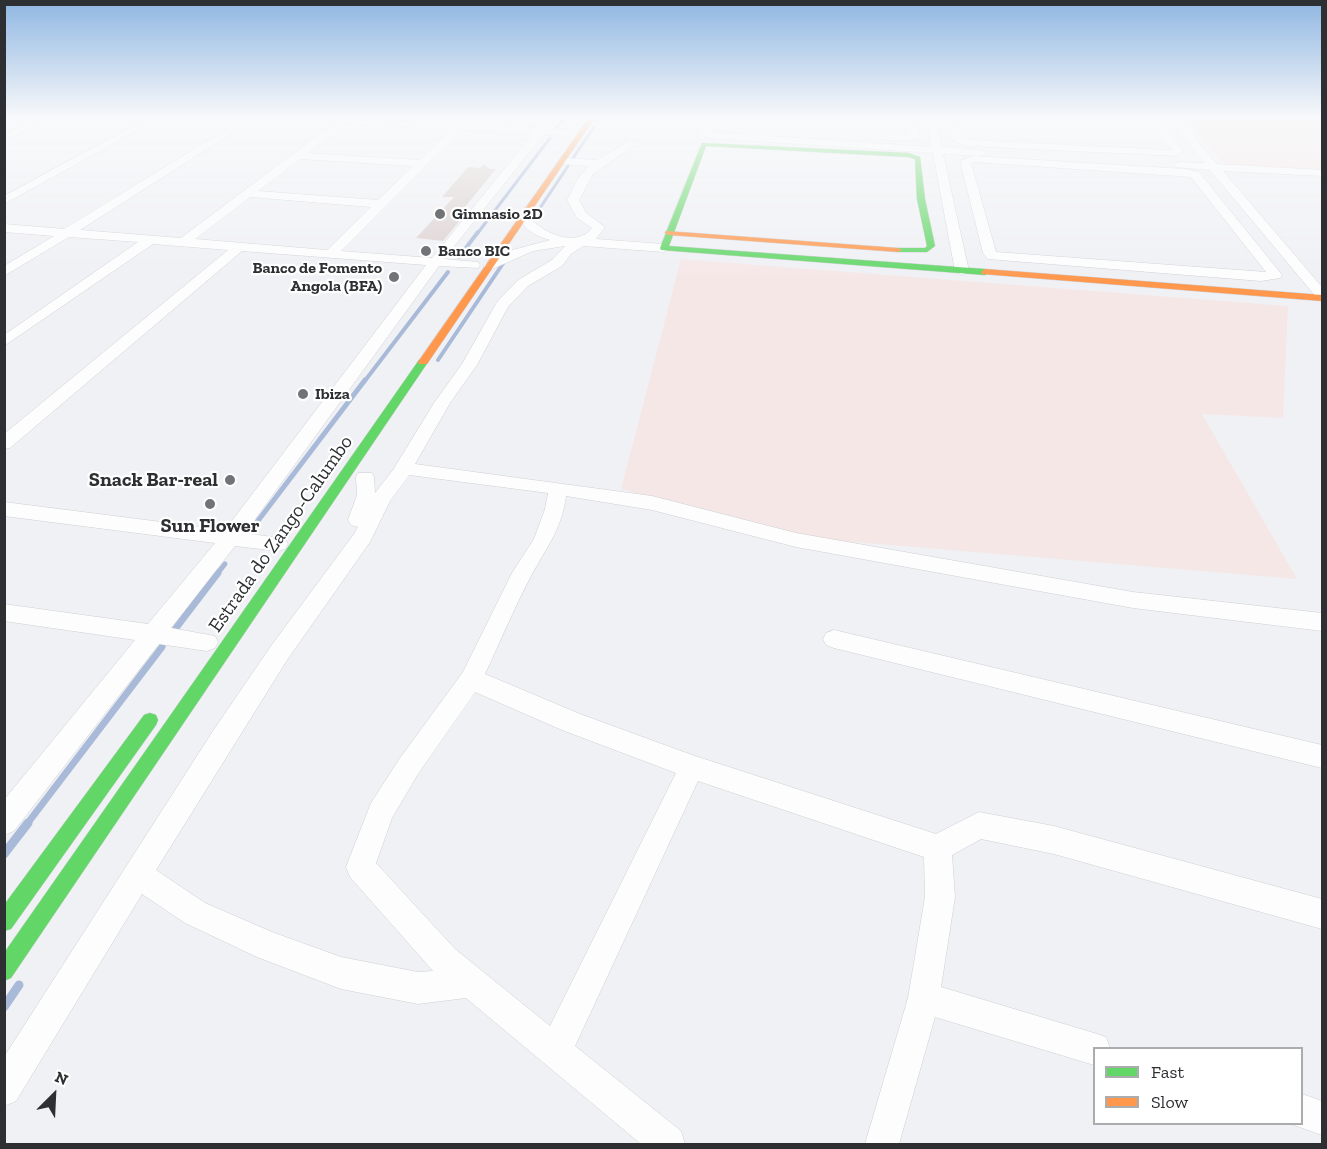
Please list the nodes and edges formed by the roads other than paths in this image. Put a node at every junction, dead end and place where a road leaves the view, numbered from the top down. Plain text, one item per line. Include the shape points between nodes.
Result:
1 (57, 173) edge
2 (165, 173) edge
3 (278, 173) edge
4 (411, 173) edge
5 (508, 173) edge
6 (539, 173) edge
7 (559, 173) edge
8 (590, 173) edge
9 (691, 173) edge
10 (928, 173) edge
11 (943, 173) edge
12 (961, 173) edge
13 (1185, 173) edge
14 (1219, 173) edge
15 (1308, 173) edge
16 (1323, 183) edge
17 (250, 194) junction
18 (4, 201) edge
19 (949, 203) junction
20 (379, 204) junction
21 (528, 211) junction
22 (4, 228) edge
23 (68, 233) junction
24 (669, 233) junction
25 (150, 240) junction
26 (184, 242) junction
27 (576, 242) junction
28 (799, 243) junction
29 (238, 247) junction
30 (664, 248) junction
31 (330, 254) junction
32 (479, 256) junction
33 (795, 258) junction
34 (435, 262) junction
35 (490, 266) junction
36 (1133, 267) junction
37 (962, 271) junction
38 (4, 272) edge
39 (460, 282) dead end
40 (1142, 285) junction
41 (1323, 297) edge
42 (4, 342) edge
43 (4, 444) edge
44 (404, 466) junction
45 (355, 476) junction
46 (558, 488) junction
47 (381, 499) junction
48 (4, 509) edge
49 (230, 538) junction
50 (281, 539) joint
51 (265, 561) dead end
52 (341, 567) junction
53 (4, 612) edge
54 (1323, 622) edge
55 (152, 634) junction
56 (834, 639) dead end
57 (207, 642) dead end
58 (471, 678) junction
59 (158, 709) dead end
60 (1323, 757) edge
61 (692, 766) junction
62 (4, 822) edge
63 (938, 848) junction
64 (137, 874) junction
65 (1323, 914) edge
66 (4, 922) edge
67 (4, 971) edge
68 (471, 982) junction
69 (924, 998) junction
70 (1093, 1048) edge
71 (555, 1051) junction
72 (4, 1089) edge
73 (1303, 1111) edge
74 (1323, 1118) edge
75 (668, 1144) edge
76 (882, 1144) edge

1 - 18 street
2 - 23 street
3 - 17 street
4 - 20 street
5 - 34 street
6 - 32 street
7 - 21 street, Estrada do Zango-Calumbo
8 - 27 street via 577,187 573,200 580,215 599,227 593,235
9 - 24 street
10 - 19 street
11 - 19 street
12 - 19 street
13 - 36 street via 1195,174 1275,275
14 - 41 street
15 - 16 street
17 - 20 street
17 - 26 street
19 - 28 street via 927,250
19 - 36 street via 993,256
19 - 37 street
20 - 31 street
21 - 27 street via 527,222 537,232
21 - 35 street, Estrada do Zango-Calumbo
22 - 23 street
23 - 25 street
23 - 38 street
24 - 28 street
24 - 30 street
25 - 26 street
25 - 42 street
26 - 29 street
27 - 30 street
27 - 35 street via 550,242 525,248
27 - 44 street via 557,263 523,283 502,305 469,365
28 - 33 street
29 - 31 street
29 - 43 street
30 - 33 street
31 - 34 street
32 - 34 street
32 - 39 street
33 - 37 street
34 - 49 street
35 - 45 street, Estrada do Zango-Calumbo
36 - 40 street
37 - 40 street
40 - 41 street
44 - 45 street
44 - 46 street
44 - 47 street
45 - 47 street via 377,487
45 - 52 street via 366,495
45 - 67 street, Estrada do Zango-Calumbo
46 - 54 street via 652,503 796,540 1132,600
46 - 58 street via 543,541 522,573
47 - 52 street via 363,537
48 - 49 street
49 - 50 street
49 - 55 street
50 - 51 street, Estrada do Zango-Calumbo
52 - 64 street via 273,663
53 - 55 street
55 - 57 street
55 - 62 street
56 - 60 street
58 - 61 street via 571,722
58 - 68 street via 381,812 360,867 444,960
59 - 66 street
61 - 63 street
61 - 71 street
63 - 65 street via 979,825 1054,840
63 - 69 street via 940,897
64 - 68 street via 195,912 268,946 341,973 418,988
64 - 72 street
68 - 71 street
69 - 70 street
69 - 76 street
71 - 75 street
73 - 74 street

